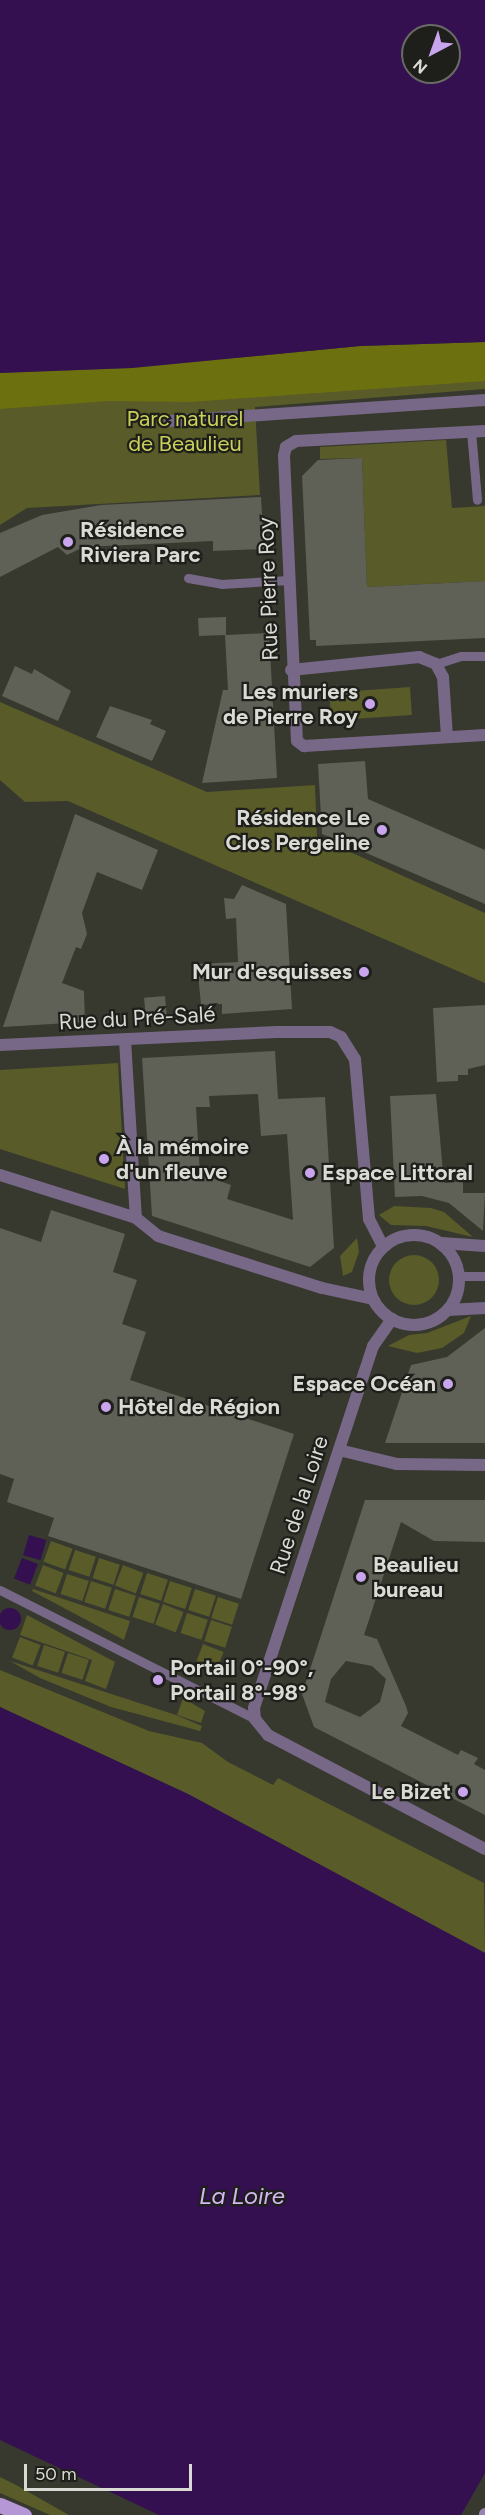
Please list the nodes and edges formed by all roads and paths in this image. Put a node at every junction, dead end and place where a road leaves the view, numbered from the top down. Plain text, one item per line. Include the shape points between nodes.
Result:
1 (485, 400) edge
2 (170, 421) dead end
3 (471, 431) junction
4 (485, 432) edge
5 (477, 500) dead end
6 (188, 578) dead end
7 (289, 580) junction
8 (485, 656) edge
9 (436, 664) junction
10 (291, 670) junction
11 (485, 735) edge
12 (447, 737) junction
13 (125, 1040) junction
14 (0, 1044) edge
15 (0, 1174) edge
16 (136, 1218) junction
17 (441, 1243) junction
18 (485, 1246) edge
19 (383, 1247) junction
20 (460, 1276) junction
21 (485, 1276) edge
22 (373, 1299) junction
23 (485, 1308) edge
24 (448, 1310) junction
25 (392, 1319) junction
26 (339, 1450) junction
27 (485, 1465) edge
28 (0, 1590) edge
29 (255, 1713) junction
30 (485, 1850) edge
31 (0, 2505) edge
32 (24, 2515) edge

1 - 2 street
3 - 4 street
3 - 5 lane
3 - 7 street, Rue Pierre Roy via 296,441 286,447
6 - 7 lane via 221,584
7 - 10 street, Rue Pierre Roy
8 - 9 lane via 461,656
9 - 10 street via 419,657
9 - 12 street via 443,677
10 - 12 street, Rue Pierre Roy via 297,741 304,746
11 - 12 street
13 - 14 street, Rue du Pré-Salé
13 - 16 street
13 - 19 street, Rue du Pré-Salé via 277,1032 330,1032 341,1037 352,1052 369,1219
15 - 16 street
16 - 22 street via 158,1236 322,1288
17 - 18 street
17 - 19 street via 410,1235
17 - 20 street via 454,1258
19 - 22 street via 370,1270
20 - 21 lane
20 - 24 street via 458,1292
22 - 25 street
23 - 24 street
24 - 25 street via 422,1325
25 - 26 street, Rue de la Loire via 373,1346
26 - 27 street via 397,1464
26 - 29 street, Rue de la Loire
28 - 29 lane
29 - 30 street via 268,1735
31 - 32 main road

